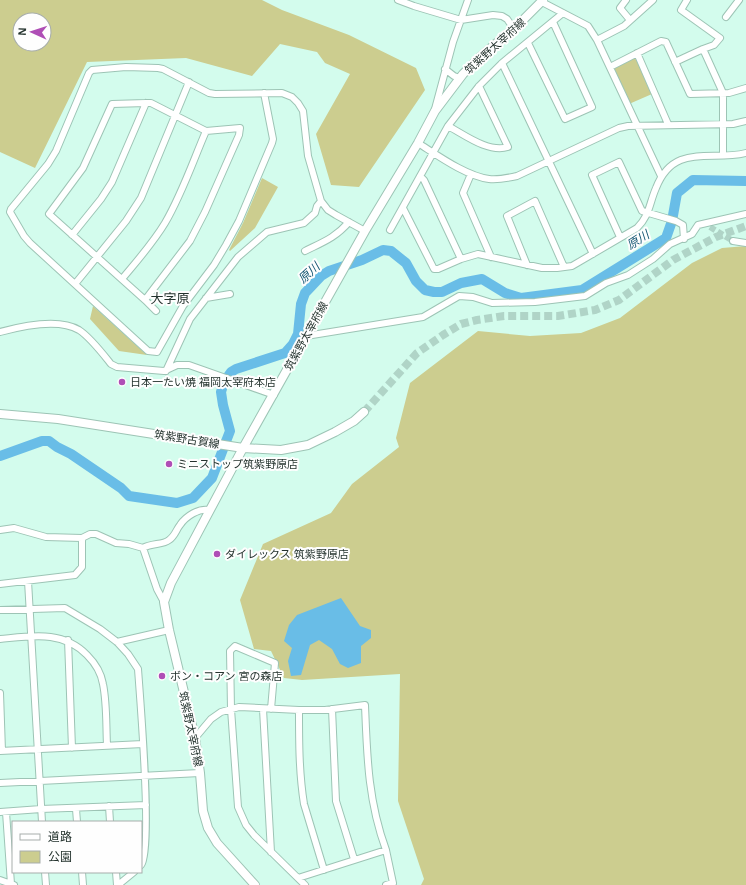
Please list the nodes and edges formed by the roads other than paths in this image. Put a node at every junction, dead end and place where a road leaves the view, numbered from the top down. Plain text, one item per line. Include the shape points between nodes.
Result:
1 (398, 0) edge
2 (468, 0) edge
3 (626, 0) edge
4 (652, 0) edge
5 (687, 0) edge
6 (739, 0) edge
7 (542, 1) edge
8 (563, 13) junction
9 (726, 17) dead end
10 (461, 20) junction
11 (630, 20) junction
12 (553, 22) junction
13 (514, 29) junction
14 (596, 40) junction
15 (528, 43) junction
16 (703, 49) junction
17 (637, 53) junction
18 (675, 62) junction
19 (502, 63) junction
20 (610, 67) junction
21 (446, 69) junction
22 (460, 78) junction
23 (189, 82) junction
24 (479, 86) junction
25 (746, 88) edge
26 (264, 92) junction
27 (723, 93) junction
28 (146, 103) junction
29 (434, 111) junction
30 (176, 115) junction
31 (746, 121) edge
32 (668, 124) junction
33 (724, 124) junction
34 (637, 125) junction
35 (448, 126) junction
36 (206, 131) junction
37 (418, 143) junction
38 (434, 153) junction
39 (746, 153) edge
40 (723, 155) junction
41 (549, 161) junction
42 (472, 174) junction
43 (420, 176) junction
44 (661, 176) junction
45 (321, 201) junction
46 (403, 208) junction
47 (648, 214) junction
48 (746, 214) edge
49 (349, 222) junction
50 (390, 230) dead end
51 (365, 231) junction
52 (72, 235) junction
53 (620, 238) junction
54 (684, 239) junction
55 (733, 241) tunnel mouth
56 (746, 243) edge
57 (305, 251) dead end
58 (593, 254) junction
59 (97, 257) junction
60 (491, 257) junction
61 (461, 259) junction
62 (527, 265) junction
63 (564, 267) junction
64 (122, 279) junction
65 (75, 284) junction
66 (230, 294) dead end
67 (206, 298) junction
68 (144, 300) junction
69 (156, 311) dead end
70 (0, 332) edge
71 (306, 336) junction
72 (166, 371) junction
73 (274, 395) junction
74 (364, 412) tunnel mouth
75 (0, 414) edge
76 (239, 447) junction
77 (210, 510) junction
78 (0, 530) edge
79 (82, 538) junction
80 (143, 548) junction
81 (28, 581) junction
82 (0, 584) edge
83 (164, 602) junction
84 (29, 609) junction
85 (0, 610) edge
86 (168, 630) junction
87 (30, 636) junction
88 (0, 639) edge
89 (68, 640) junction
90 (117, 642) junction
91 (0, 693) edge
92 (231, 709) junction
93 (263, 709) junction
94 (271, 709) junction
95 (299, 710) junction
96 (332, 710) junction
97 (195, 738) junction
98 (143, 744) junction
99 (107, 745) junction
100 (72, 748) junction
101 (37, 749) junction
102 (1, 751) edge
103 (200, 773) junction
104 (145, 776) junction
105 (38, 781) junction
106 (0, 783) edge
107 (146, 805) junction
108 (109, 806) junction
109 (76, 808) junction
110 (41, 809) junction
111 (3, 812) edge
112 (42, 821) edge
113 (77, 821) edge
114 (110, 821) edge
115 (386, 850) junction
116 (271, 852) junction
117 (354, 859) junction
118 (142, 864) edge
119 (324, 870) junction
120 (45, 873) edge
121 (82, 873) edge
122 (116, 873) edge
123 (133, 873) edge
124 (298, 878) junction
125 (0, 880) edge
126 (12, 884) edge
127 (46, 885) edge
128 (83, 885) edge
129 (118, 885) edge
130 (255, 885) edge
131 (305, 885) edge
132 (386, 885) edge

1 - 10 street
2 - 10 street
3 - 11 street via 620,8
4 - 11 street
5 - 16 street via 681,10 720,38 714,46
6 - 9 street
7 - 8 street
7 - 13 main road, 筑紫野太宰府線
8 - 12 street
8 - 14 street via 588,26
10 - 13 street via 502,16
10 - 21 street
11 - 14 street via 624,26
12 - 15 street
12 - 15 street via 592,107 565,119
13 - 22 main road, 筑紫野太宰府線 via 480,57
14 - 20 street
15 - 19 street
16 - 18 street
16 - 27 street
17 - 18 street via 661,41 666,42
17 - 20 street
17 - 32 street
18 - 27 street via 690,94
19 - 24 street
19 - 41 street
20 - 34 street
21 - 22 street
21 - 29 street
22 - 29 main road, 筑紫野太宰府線
23 - 26 street via 215,94
23 - 30 street
23 - 65 street via 158,68 92,70 56,151 11,209 10,212 24,236
24 - 35 street
24 - 35 street via 508,147 487,146
25 - 27 street
26 - 45 street via 282,93 292,97 303,111 310,162
26 - 65 street via 272,143 226,245 183,306 157,352 148,351
27 - 33 street
28 - 30 street
28 - 52 street via 112,182
28 - 52 street via 112,104 84,168 49,214
29 - 37 main road, 筑紫野太宰府線
30 - 36 street
30 - 59 street via 141,198
31 - 33 street
32 - 33 street
32 - 34 street
33 - 40 street
34 - 41 street via 619,128
34 - 44 street
35 - 38 street
36 - 64 street via 164,224
36 - 68 street via 240,128 190,241
37 - 38 street
37 - 51 main road, 筑紫野太宰府線
38 - 42 street
38 - 43 street
39 - 40 street
40 - 44 street via 686,158
41 - 42 street via 517,176 491,179
41 - 58 street
42 - 60 street via 463,193
43 - 46 street
43 - 61 street
44 - 47 street
45 - 49 street via 328,210
45 - 67 street via 315,213 304,223 267,232 238,257
46 - 50 street
46 - 61 street via 434,269 438,270
47 - 53 street via 637,228
47 - 53 street via 642,211 619,162 592,175
47 - 54 street via 683,225
48 - 54 street via 707,225 698,225 692,234
49 - 51 street
49 - 57 street via 328,241
51 - 71 main road, 筑紫野太宰府線
52 - 59 street
53 - 58 street
54 - 71 street via 670,244 628,275 606,283 585,296 535,302 492,303 459,296 423,317
55 - 56 street
58 - 63 street via 572,266
59 - 64 street
59 - 65 street
60 - 61 street via 478,254
60 - 62 street
62 - 63 street via 542,268
62 - 63 street via 507,216 535,201
64 - 68 street
66 - 67 street
67 - 72 street via 190,319
68 - 69 street
70 - 72 street via 22,327 62,325 81,331 111,364 117,367
71 - 73 main road, 筑紫野太宰府線
72 - 73 street via 178,365 189,365
73 - 76 main road, 筑紫野太宰府線
74 - 76 main road, 筑紫野古賀線 via 354,421 308,445 281,450
75 - 76 main road, 筑紫野古賀線 via 58,419
76 - 77 main road, 筑紫野太宰府線
77 - 80 street via 192,514 169,540 149,544
77 - 83 main road, 筑紫野太宰府線 via 171,583
78 - 79 street via 14,528 46,537
79 - 80 street via 96,534 116,543
79 - 81 street via 82,567 75,574
80 - 83 street
81 - 82 street
81 - 84 street
83 - 86 main road, 筑紫野太宰府線
84 - 85 street
84 - 87 street
84 - 90 street via 65,608
86 - 90 street
86 - 97 main road, 筑紫野太宰府線
87 - 88 street
87 - 89 street
87 - 101 street
89 - 99 street via 96,663 103,683
89 - 100 street
90 - 98 street via 138,669
91 - 102 street
92 - 93 street
92 - 94 street via 230,651 236,646 275,663
92 - 97 street via 211,719
92 - 116 street via 238,807 246,825
93 - 94 street
93 - 116 street
94 - 95 street
95 - 96 street
95 - 119 street via 304,804
96 - 115 street via 365,705 366,749 372,801
96 - 117 street via 336,801
97 - 103 main road, 筑紫野太宰府線
98 - 99 street
98 - 104 street
99 - 100 street
100 - 101 street
101 - 102 street
101 - 105 street
103 - 104 street
103 - 130 main road, 筑紫野太宰府線 via 203,812 208,828 217,843
104 - 105 street
104 - 107 street
105 - 106 street
105 - 110 street
107 - 108 street
107 - 118 street via 145,850
108 - 109 street
108 - 114 street
109 - 110 street
109 - 113 street
110 - 111 street
110 - 112 street
111 - 126 street
115 - 117 street
115 - 132 street via 393,883
116 - 124 street
117 - 119 street
119 - 124 street
120 - 127 street
121 - 128 street
122 - 129 street
123 - 129 street
124 - 131 street
125 - 126 street

